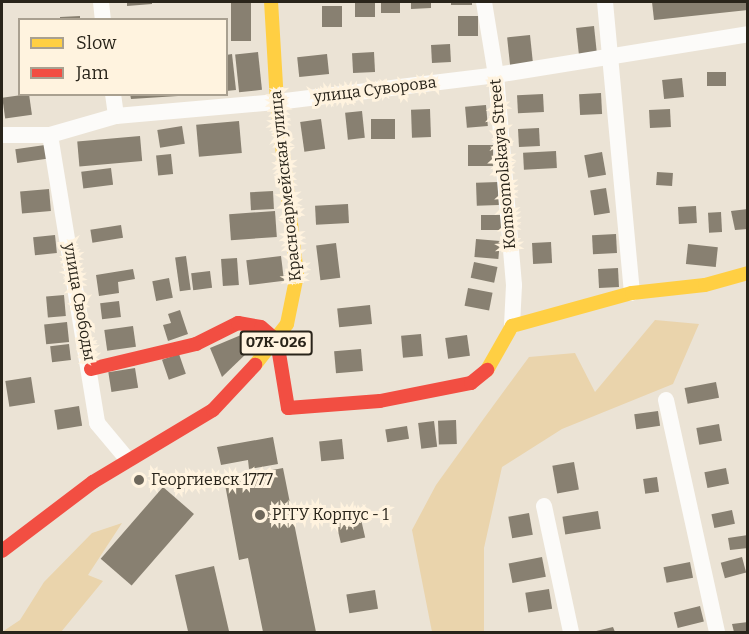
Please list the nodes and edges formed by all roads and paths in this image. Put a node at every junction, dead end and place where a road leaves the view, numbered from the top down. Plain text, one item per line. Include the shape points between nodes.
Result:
1 (101, 2) edge
2 (271, 2) edge
3 (484, 2) edge
4 (605, 2) edge
5 (103, 18) edge
6 (747, 34) edge
7 (611, 56) junction
8 (496, 75) junction
9 (113, 96) edge
10 (277, 102) junction
11 (116, 116) junction
12 (2, 135) edge
13 (50, 135) junction
14 (747, 273) edge
15 (632, 293) junction
16 (512, 326) junction
17 (277, 341) junction
18 (91, 369) junction
19 (666, 400) dead end
20 (128, 460) junction
21 (544, 506) dead end
22 (2, 551) edge
23 (570, 633) edge
24 (717, 633) edge

1 - 5 street
2 - 10 street, Красноармейская улица / 07К-026
3 - 8 street, Komsomolskaya Street
4 - 7 street
6 - 7 street, улица Суворова
7 - 8 street, улица Суворова
7 - 15 street
8 - 10 street, улица Суворова
8 - 16 street, Komsomolskaya Street via 514,285
9 - 11 street
10 - 11 street, улица Суворова
10 - 17 street, Красноармейская улица / 07К-026 via 297,274 293,310
11 - 13 street, улица Суворова
12 - 13 street, улица Суворова
13 - 18 street, улица Свободы
14 - 15 street via 705,285
15 - 16 street
16 - 17 street via 487,371 471,383 381,401 288,408
17 - 18 street via 261,327 238,323 196,344
17 - 20 street, Красноармейская улица / 07К-026 via 213,410
18 - 20 street, улица Свободы via 97,423
19 - 24 street
20 - 22 street, Красноармейская улица / 07К-026
21 - 23 street

